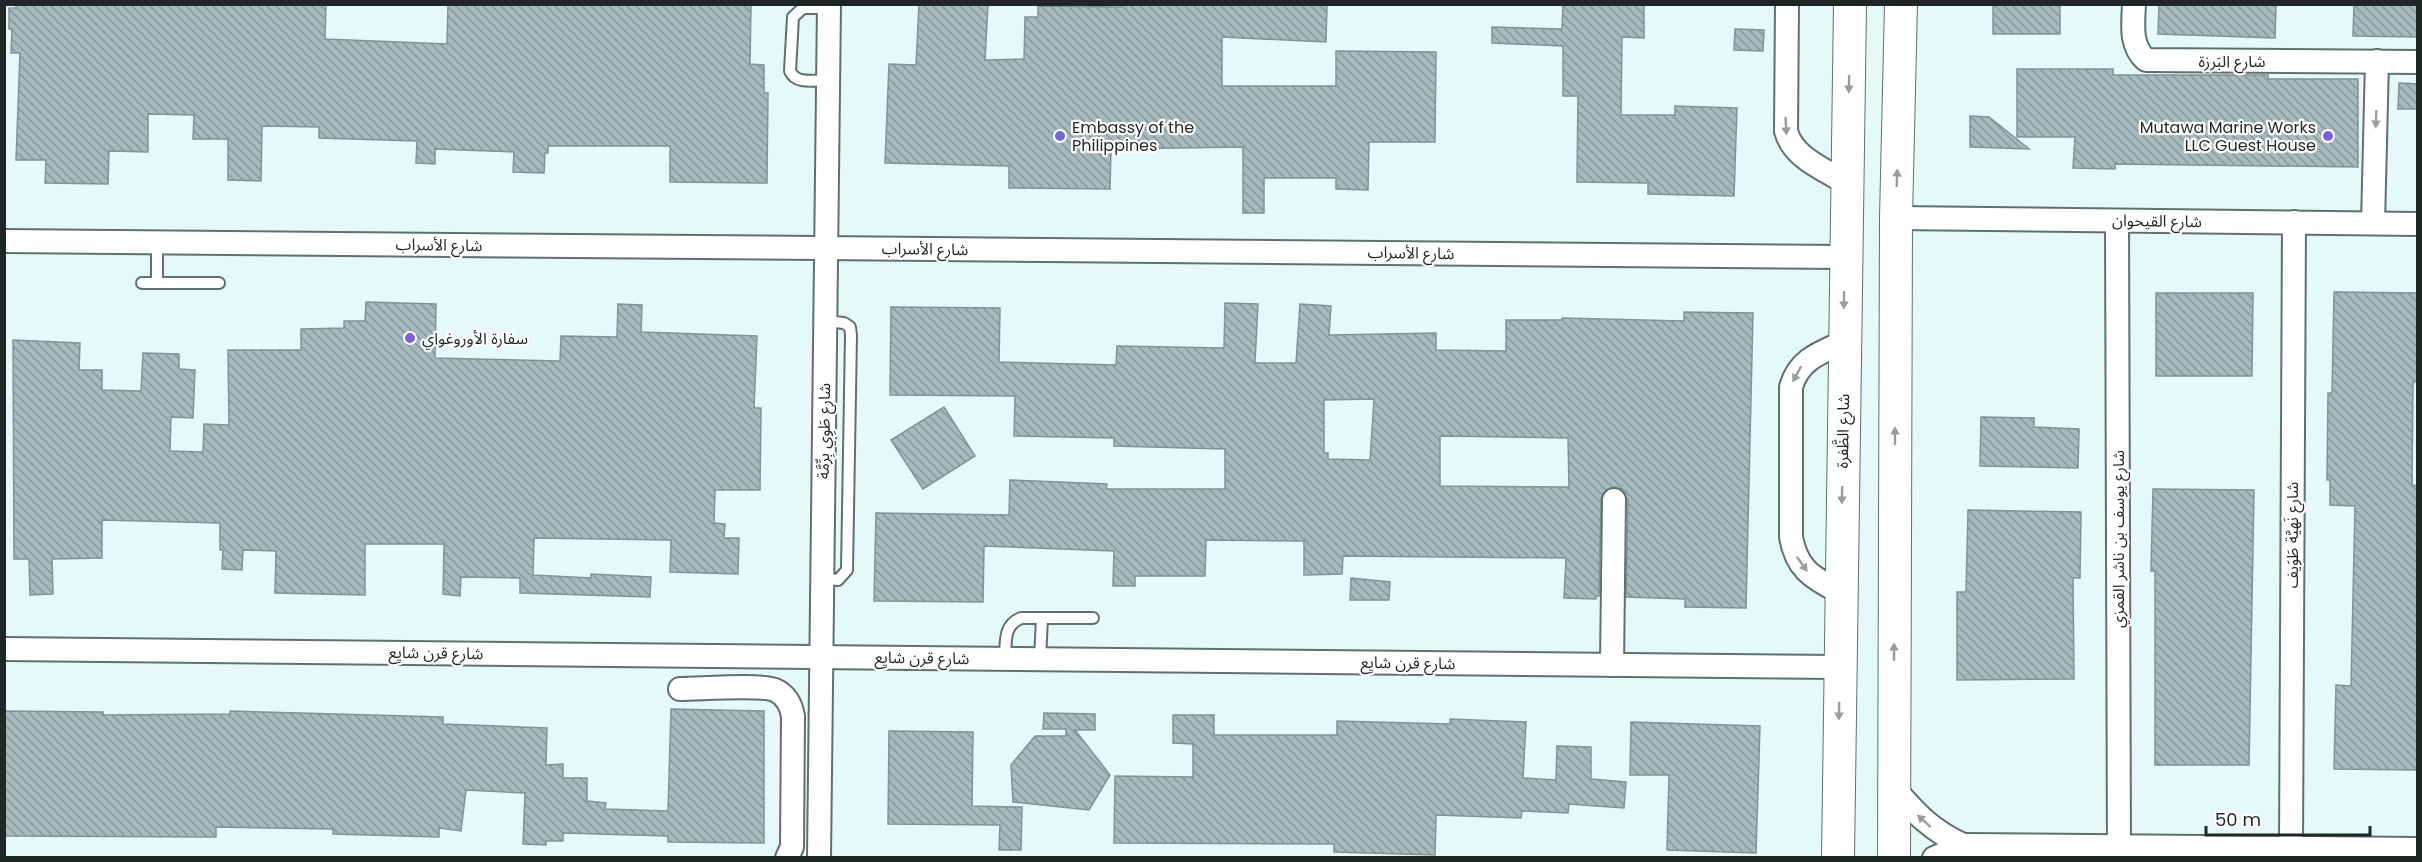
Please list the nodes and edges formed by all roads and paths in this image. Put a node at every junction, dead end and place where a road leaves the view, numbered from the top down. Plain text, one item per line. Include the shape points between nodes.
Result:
1 (1787, 4) edge
2 (1850, 4) edge
3 (1901, 4) edge
4 (2134, 4) edge
5 (829, 6) edge
6 (1850, 42) junction
7 (1900, 55) junction
8 (2377, 61) junction
9 (2418, 62) edge
10 (828, 80) junction
11 (1899, 127) junction
12 (1848, 128) junction
13 (1846, 183) junction
14 (1896, 218) junction
15 (2117, 221) junction
16 (2294, 222) junction
17 (2373, 223) junction
18 (2418, 224) edge
19 (4, 240) edge
20 (157, 242) junction
21 (826, 248) junction
22 (1845, 257) junction
23 (142, 283) dead end
24 (157, 283) junction
25 (219, 283) dead end
26 (1844, 342) junction
27 (1614, 500) dead end
28 (1841, 593) junction
29 (1042, 618) junction
30 (1093, 618) dead end
31 (4, 649) edge
32 (821, 657) junction
33 (1005, 659) junction
34 (1040, 659) junction
35 (1612, 665) junction
36 (1840, 668) junction
37 (680, 689) dead end
38 (792, 783) junction
39 (820, 783) junction
40 (1893, 787) junction
41 (1963, 845) junction
42 (2291, 848) junction
43 (2418, 849) edge
44 (2119, 852) edge
45 (2380, 853) edge
46 (787, 858) edge
47 (819, 858) edge
48 (1838, 858) edge
49 (1894, 858) edge
50 (1934, 858) edge

1 -> 13 street via 1788,140 1798,154
2 - 6 main road, شارع الظَّفرة
3 - 7 main road
4 - 8 street, شارع البَرزة via 2134,40 2138,53 2146,60
5 - 10 street, شارع طَوِي بِرِّمَّة
5 - 10 lane via 803,8 793,17 790,71 800,80
6 - 7 main road via 1855,50 1872,59
6 -> 12 main road, شارع الظَّفرة
7 - 11 main road
8 - 9 street, شارع البَرزة
8 -> 17 street
10 - 21 street, شارع طَوِي بِرِّمَّة
11 - 12 main road via 1874,115
14 -> 11 main road
12 - 13 main road, شارع الظَّفرة
13 - 22 main road, شارع الظَّفرة
14 - 15 street, شارع القيحوان
40 -> 14 main road
15 - 16 street, شارع القيحوان
15 - 44 street, شارع يوسف بن ناشر القمزي
16 - 17 street, شارع القيحوان
16 - 42 street, شارع نَهيَّة طَوَيف
17 - 18 street, شارع القيحوان
19 - 20 street, شارع الأسراب
20 - 21 street, شارع الأسراب
20 - 24 lane
21 - 22 street, شارع الأسراب
21 - 32 street, شارع طَوِي بِرِّمَّة
22 -> 26 main road, شارع الظَّفرة
23 - 24 lane
24 - 25 lane
26 -> 28 main road, شارع الظَّفرة
26 -> 28 street via 1806,360 1791,387 1793,549 1810,576
27 - 35 street
28 - 36 main road, شارع الظَّفرة
29 - 30 lane
29 - 33 lane via 1021,618 1011,624 1006,635
29 - 34 lane
31 - 32 street, شارع قرن شايِع
32 - 33 street, شارع قرن شايِع
32 - 39 street, شارع طَوِي بِرِّمَّة
33 - 34 street, شارع قرن شايِع
34 - 35 street, شارع قرن شايِع
35 - 36 street, شارع قرن شايِع
36 -> 48 main road, شارع الظَّفرة
37 - 38 street via 768,688 783,695 793,716
38 - 39 street
38 - 46 street via 792,847
39 - 47 street, شارع طَوِي بِرِّمَّة
41 -> 40 street via 1925,823
40 - 49 main road
41 - 44 street
41 - 50 street
42 - 44 street
42 - 45 street
43 - 45 street

